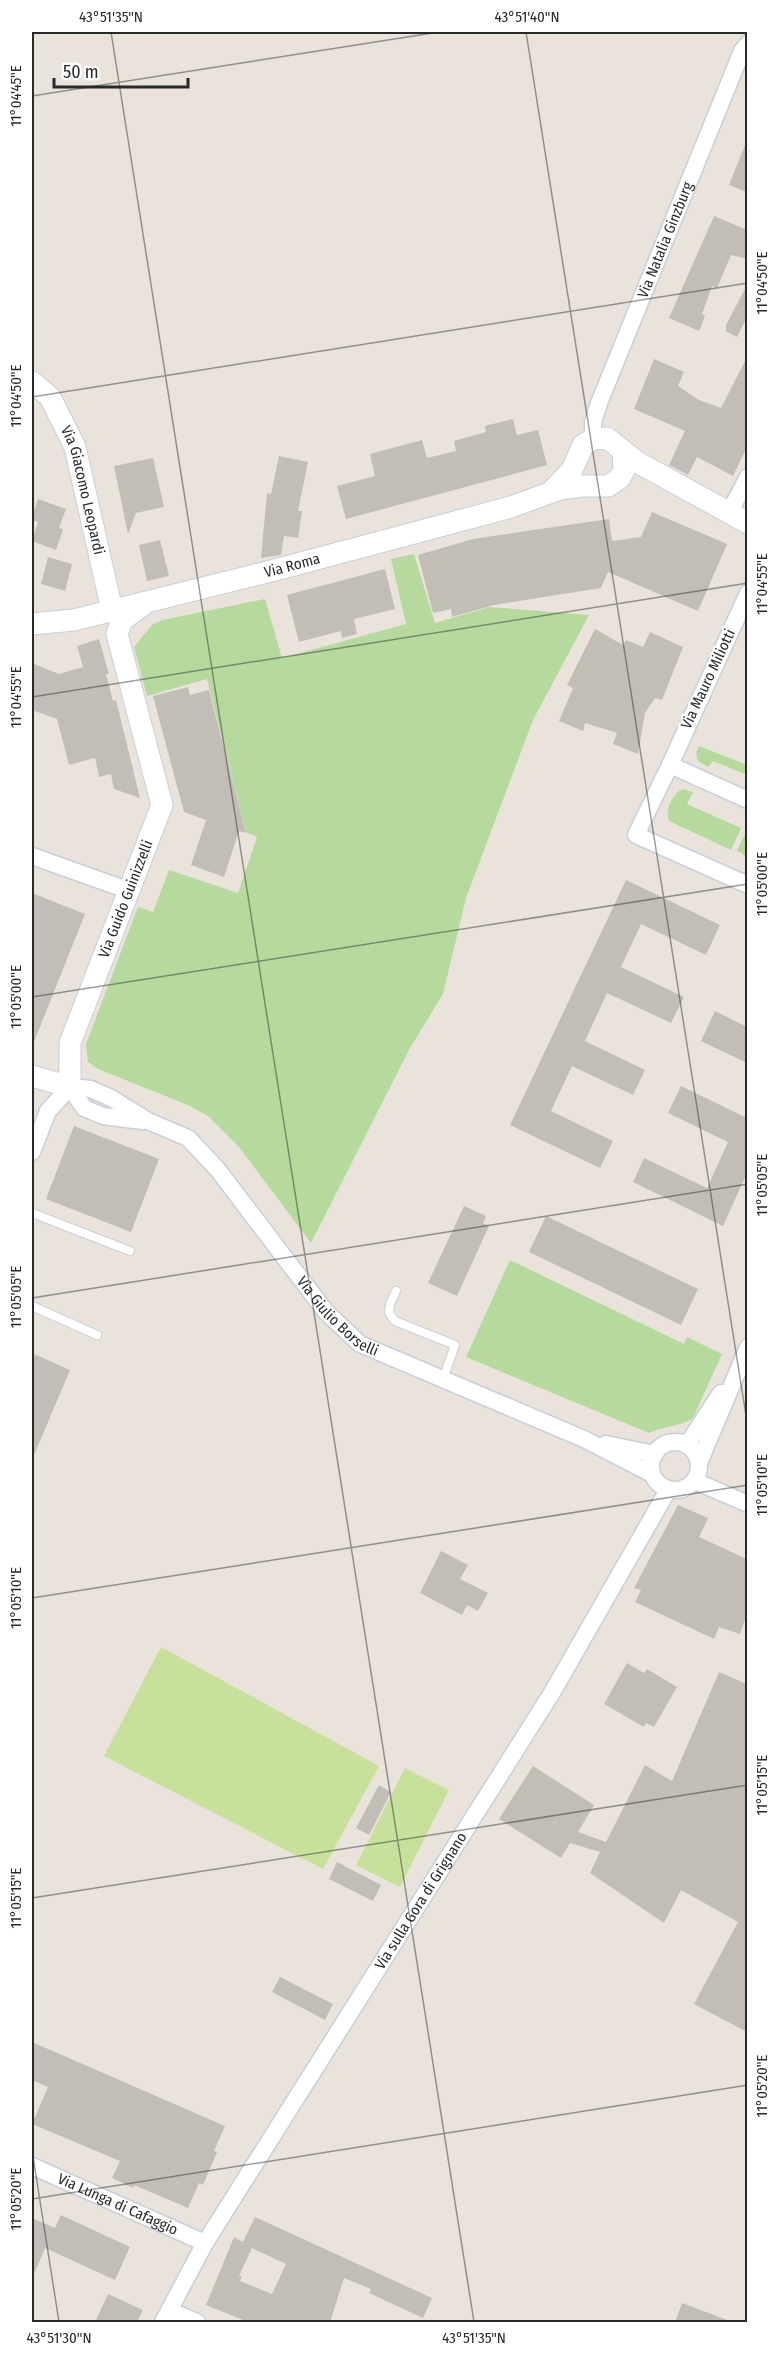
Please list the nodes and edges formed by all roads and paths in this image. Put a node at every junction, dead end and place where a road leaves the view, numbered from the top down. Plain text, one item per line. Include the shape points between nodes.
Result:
1 (747, 44) edge
2 (32, 382) edge
3 (593, 438) junction
4 (623, 452) junction
5 (576, 463) junction
6 (747, 477) edge
7 (620, 478) junction
8 (593, 486) junction
9 (687, 491) junction
10 (550, 492) junction
11 (738, 518) edge
12 (747, 593) edge
13 (156, 599) junction
14 (112, 610) junction
15 (74, 620) junction
16 (32, 624) edge
17 (117, 634) junction
18 (670, 765) junction
19 (747, 800) edge
20 (32, 855) edge
21 (747, 885) edge
22 (130, 891) junction
23 (32, 1076) edge
24 (70, 1087) junction
25 (32, 1152) edge
26 (32, 1213) edge
27 (130, 1251) dead end
28 (396, 1291) dead end
29 (32, 1306) edge
30 (97, 1335) dead end
31 (745, 1353) edge
32 (443, 1379) junction
33 (584, 1439) junction
34 (687, 1445) junction
35 (655, 1454) junction
36 (699, 1463) junction
37 (652, 1474) junction
38 (695, 1481) junction
39 (668, 1490) junction
40 (747, 1504) edge
41 (32, 2166) edge
42 (206, 2243) junction
43 (167, 2317) edge
44 (197, 2322) edge

1 - 3 street, Via Natalia Ginzburg via 599,403
2 - 14 street, Via Giacomo Leopardi via 50,397 75,447
3 - 4 street, Via Roma via 607,438
3 - 5 street, Via Roma via 579,450
4 - 7 street via 624,470
4 - 9 street, Via Roma
5 - 8 street via 583,479
5 - 10 street, Via Roma
6 - 11 street
7 - 8 street, Via Roma via 608,486
7 - 9 street, Via Roma via 646,479
8 - 10 street, Via Roma
9 - 11 street, Via Roma
10 - 13 street, Via Roma via 511,507
12 - 18 street, Via Mauro Miliotti
13 - 14 street, Via Roma
13 - 17 street via 128,615 118,626
14 - 15 street, Via Roma
15 - 16 street, Via Roma
15 - 17 street via 105,621
17 - 22 street, Via Guido Guinizzelli via 162,805
18 - 19 street
18 - 21 street, Via Mauro Miliotti via 636,835
20 - 22 street
22 - 24 street, Via Guido Guinizzelli via 70,1043
23 - 24 street
24 - 25 street via 48,1111
24 - 32 street, Via Giulio Borselli via 84,1108 104,1116 148,1121 188,1138 218,1170 326,1312 360,1344
26 - 27 lane
28 - 32 lane via 389,1313 395,1321 455,1345
29 - 30 lane
31 - 34 street
31 - 36 street
32 - 33 street, Via Giulio Borselli
33 - 35 street, Via Giulio Borselli
33 - 37 street, Via Giulio Borselli
34 - 35 street via 664,1445
34 - 36 street
35 - 37 street
36 - 38 street
37 - 39 street
38 - 39 street via 677,1491
38 - 40 street
39 - 42 street, Via sulla Gora di Grignano via 553,1691
41 - 42 street, Via Lunga di Cafaggio
42 - 43 street, Via sulla Gora di Grignano
43 - 44 street

